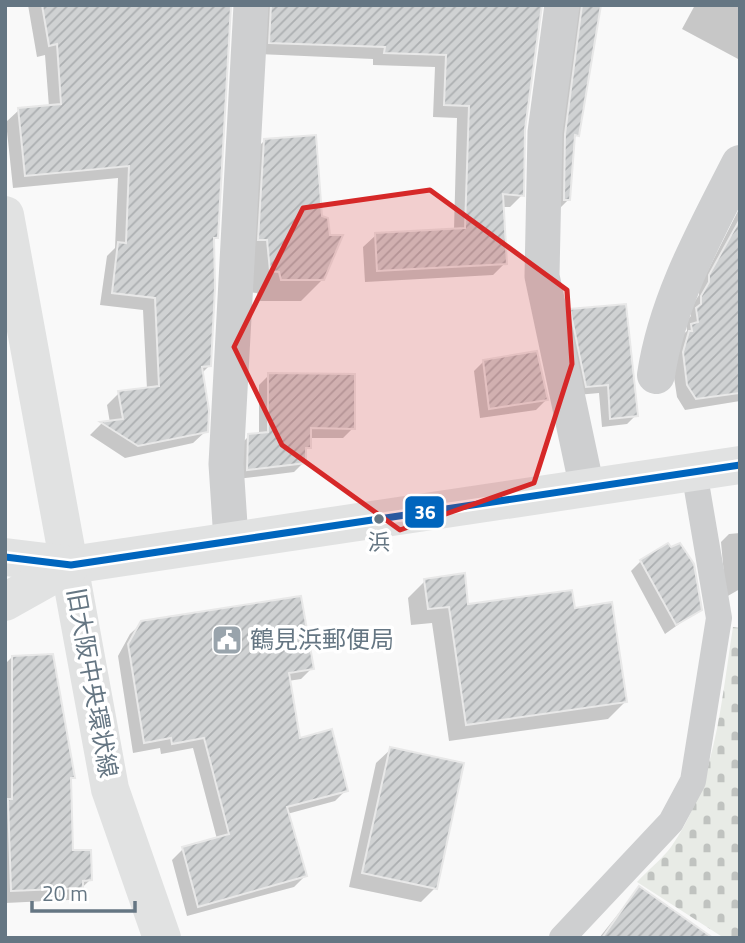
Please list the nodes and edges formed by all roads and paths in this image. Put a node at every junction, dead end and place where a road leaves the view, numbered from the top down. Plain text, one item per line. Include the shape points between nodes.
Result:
1 (251, 5) edge
2 (562, 5) edge
3 (740, 164) edge
4 (5, 215) edge
5 (14, 313) edge
6 (656, 376) dead end
7 (740, 465) edge
8 (694, 471) junction
9 (587, 488) junction
10 (231, 540) junction
11 (5, 557) edge
12 (71, 565) junction
13 (5, 602) edge
14 (162, 938) edge
15 (562, 938) edge

1 - 10 street via 226,464
2 - 9 street via 545,132 542,276
3 - 6 street via 695,252 660,350
4 - 5 main road, 旧大阪中央環状線
5 - 12 main road, 旧大阪中央環状線
7 - 8 main road
8 - 9 main road
8 - 15 street via 719,618 693,781 671,822
9 - 10 main road
10 - 12 main road
11 - 12 main road
12 - 13 main road
12 - 14 main road, 旧大阪中央環状線 via 110,789

